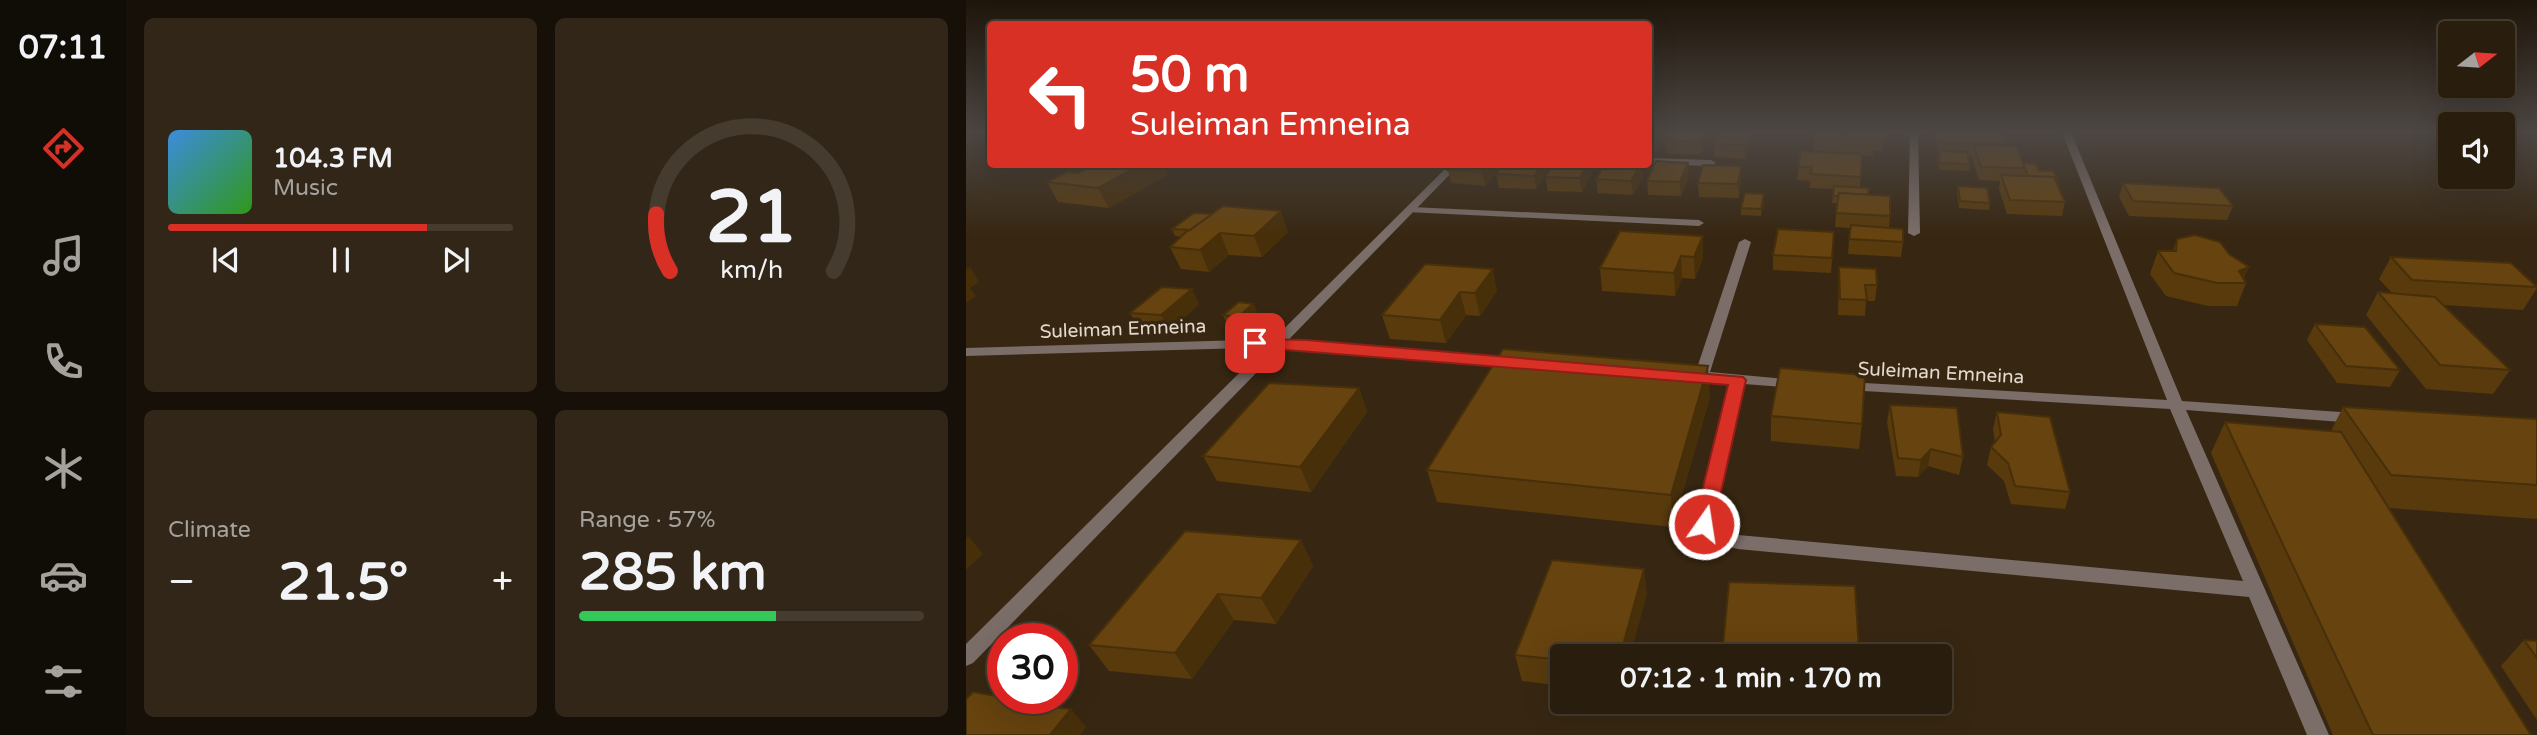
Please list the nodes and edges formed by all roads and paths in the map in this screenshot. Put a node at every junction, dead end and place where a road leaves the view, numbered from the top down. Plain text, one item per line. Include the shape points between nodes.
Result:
1 (1914, 166) edge
2 (2080, 166) edge
3 (1452, 168) edge
4 (1411, 210) junction
5 (1699, 223) dead end
6 (1914, 233) dead end
7 (1745, 242) dead end
8 (1281, 343) junction
9 (966, 352) edge
10 (1526, 362) edge
11 (1675, 373) edge
12 (1702, 376) junction
13 (1738, 380) junction
14 (1806, 384) edge
15 (1833, 386) edge
16 (2176, 405) junction
17 (2370, 419) edge
18 (2255, 590) junction
19 (966, 657) edge
20 (2318, 735) edge

1 - 6 street
2 - 16 street
3 - 4 street
4 - 5 street
4 - 8 street
7 - 12 street
8 - 9 street, Suleiman Emneina
8 - 10 street, Suleiman Emneina
8 - 19 street
11 - 12 street
12 - 13 street
13 - 14 street
13 - 18 street via 1704,524 1716,537
15 - 16 street, Suleiman Emneina
16 - 17 street, Suleiman Emneina
16 - 18 street
18 - 20 street

